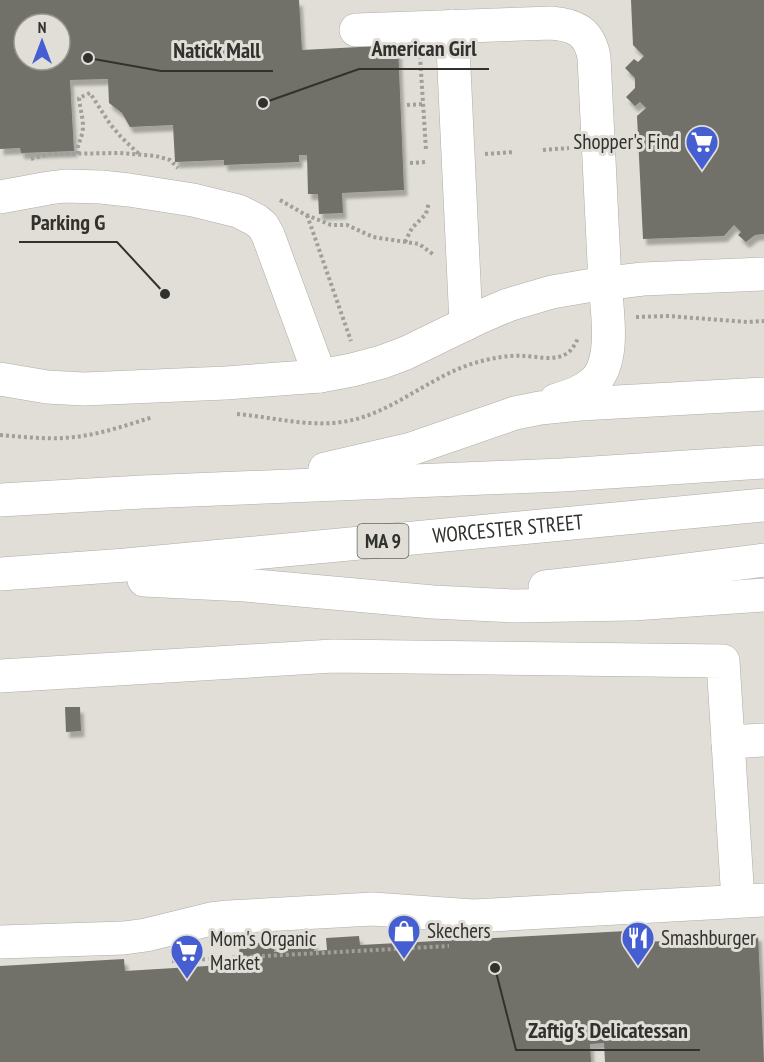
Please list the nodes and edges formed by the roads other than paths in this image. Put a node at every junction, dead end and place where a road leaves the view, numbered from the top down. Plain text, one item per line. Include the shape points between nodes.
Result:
1 (452, 26) junction
2 (356, 30) dead end
3 (0, 197) edge
4 (764, 274) edge
5 (605, 283) junction
6 (465, 324) junction
7 (320, 376) junction
8 (0, 379) edge
9 (764, 394) edge
10 (515, 413) junction
11 (764, 462) edge
12 (142, 492) junction
13 (0, 500) edge
14 (764, 505) edge
15 (764, 560) edge
16 (0, 574) edge
17 (330, 594) junction
18 (764, 596) edge
19 (728, 598) junction
20 (764, 608) edge
21 (0, 676) edge
22 (764, 741) edge
23 (728, 742) junction
24 (751, 900) edge
25 (0, 942) edge

1 - 2 main road
1 - 5 main road via 562,24 581,31 590,43 594,57
1 - 6 main road
3 - 7 main road via 58,186 101,187 193,200 253,218 268,235
4 - 5 main road
5 - 6 main road via 521,300
5 - 10 main road via 608,351 599,376 575,394
6 - 7 main road via 394,358
7 - 8 main road via 84,388
9 - 10 main road via 566,405
10 - 12 main road via 367,460 280,477
11 - 12 main road
12 - 13 main road
14 - 16 main road, WORCESTER STREET / MA 9
15 - 17 main road via 523,588
16 - 17 main road via 245,585
17 - 19 main road via 513,606
18 - 19 main road
19 - 20 main road
21 - 23 main road via 333,656 723,661
22 - 23 main road
23 - 24 main road
24 - 25 main road via 473,916 397,909 349,910 228,917 124,938

